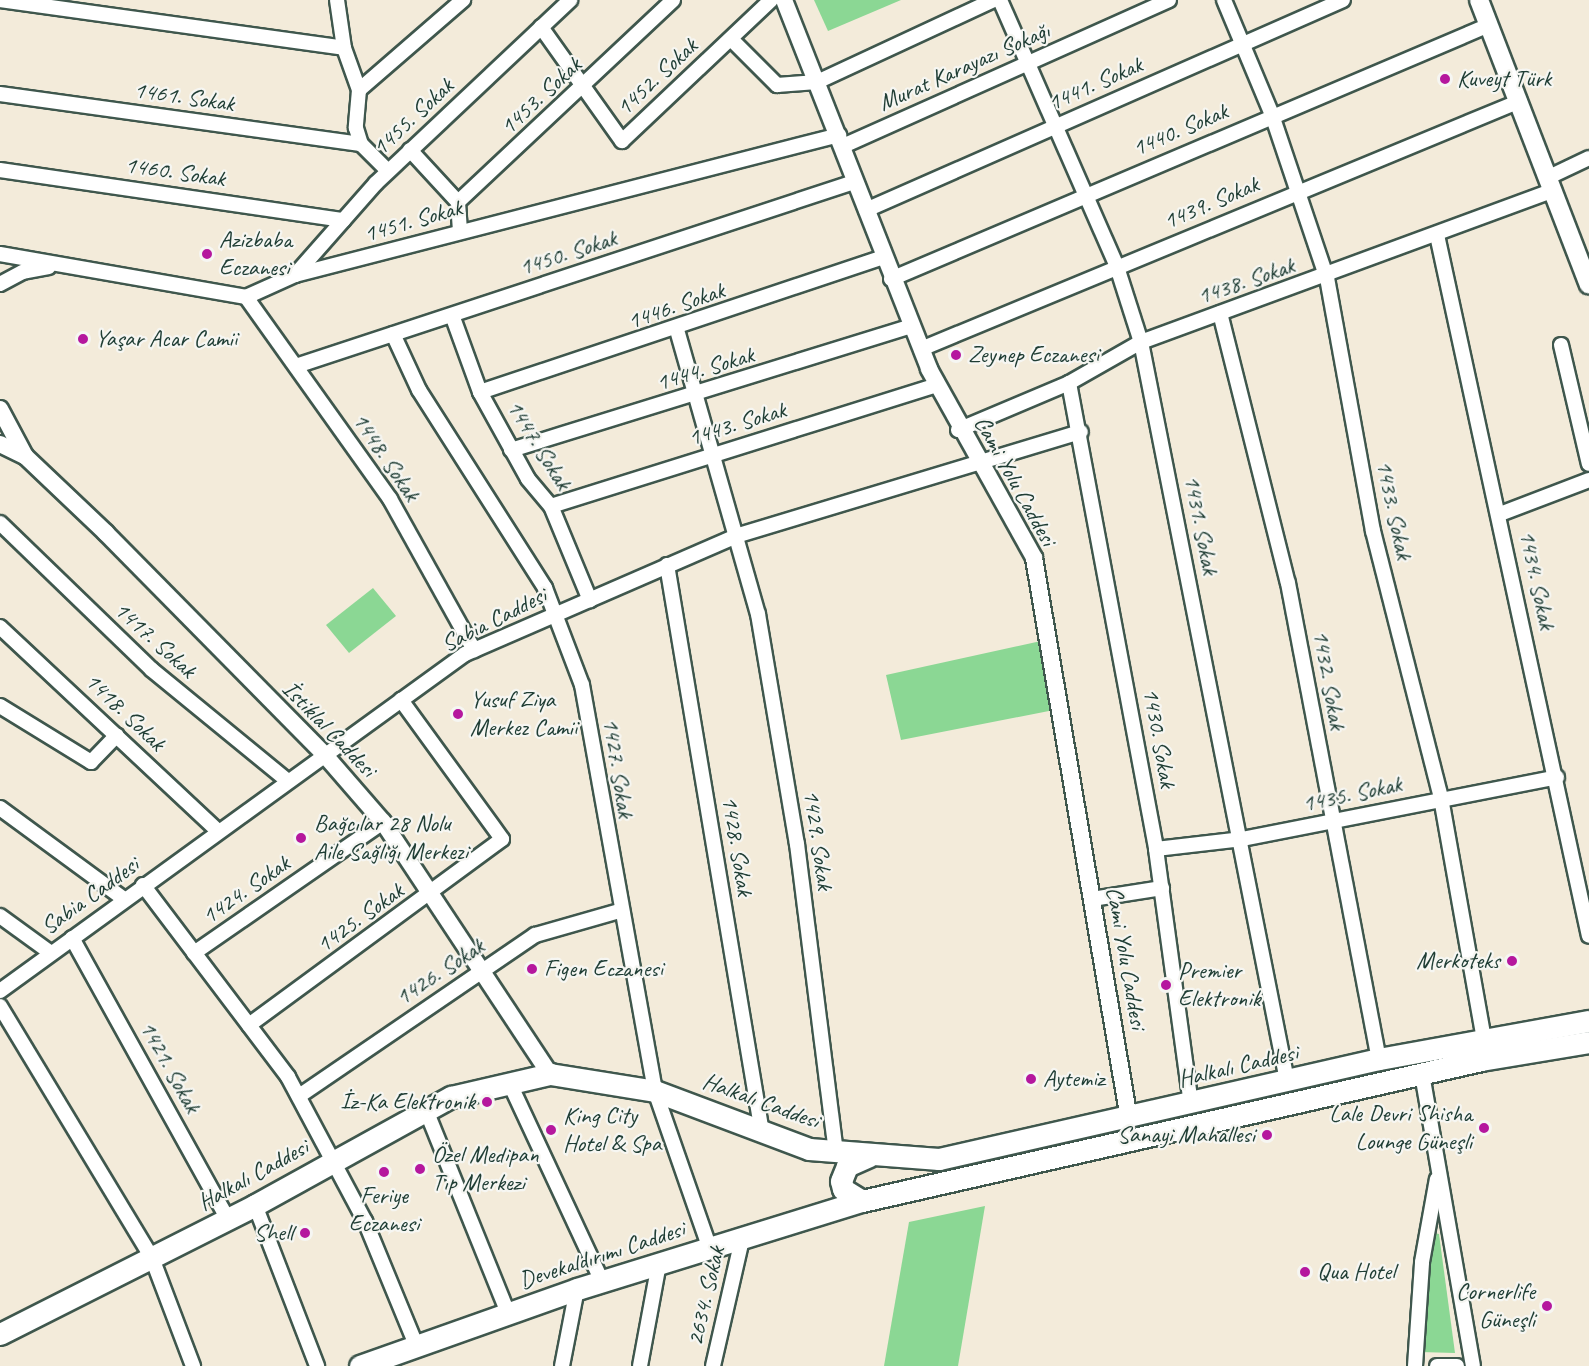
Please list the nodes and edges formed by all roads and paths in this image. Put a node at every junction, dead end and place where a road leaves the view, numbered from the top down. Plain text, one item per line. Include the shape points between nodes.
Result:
1 (0, 0) edge
2 (337, 0) edge
3 (462, 0) edge
4 (570, 0) edge
5 (673, 0) edge
6 (771, 0) edge
7 (784, 0) edge
8 (994, 0) edge
9 (1000, 0) edge
10 (1169, 0) edge
11 (1224, 0) edge
12 (1342, 0) edge
13 (1479, 0) edge
14 (1489, 26) junction
15 (541, 27) junction
16 (732, 40) junction
17 (1242, 43) junction
18 (344, 48) junction
19 (1027, 62) junction
20 (817, 82) junction
21 (585, 86) junction
22 (359, 90) junction
23 (0, 94) edge
24 (1520, 101) junction
25 (1272, 115) junction
26 (1055, 126) junction
27 (841, 141) junction
28 (361, 144) junction
29 (410, 150) junction
30 (1589, 158) edge
31 (0, 170) edge
32 (388, 171) junction
33 (854, 183) junction
34 (1552, 184) junction
35 (1299, 190) junction
36 (1085, 196) junction
37 (458, 202) junction
38 (866, 210) junction
39 (343, 220) junction
40 (460, 231) junction
41 (1437, 235) junction
42 (1582, 248) edge
43 (0, 254) edge
44 (884, 257) junction
45 (57, 266) junction
46 (1117, 267) junction
47 (295, 275) junction
48 (1327, 278) junction
49 (891, 279) junction
50 (0, 284) edge
51 (1589, 285) edge
52 (246, 297) junction
53 (1220, 313) junction
54 (452, 315) junction
55 (911, 326) junction
56 (677, 330) junction
57 (393, 334) junction
58 (1141, 342) junction
59 (1561, 345) dead end
60 (921, 349) junction
61 (296, 366) junction
62 (1069, 382) junction
63 (937, 385) junction
64 (480, 392) junction
65 (697, 395) junction
66 (0, 409) edge
67 (958, 430) junction
68 (1081, 432) junction
69 (0, 444) edge
70 (511, 450) junction
71 (716, 454) junction
72 (25, 456) junction
73 (977, 461) junction
74 (1589, 464) edge
75 (1589, 480) edge
76 (551, 506) junction
77 (1500, 514) junction
78 (0, 523) edge
79 (738, 535) junction
80 (668, 565) junction
81 (590, 600) junction
82 (555, 613) junction
83 (0, 627) edge
84 (474, 650) junction
85 (401, 700) junction
86 (0, 706) edge
87 (117, 735) junction
88 (324, 754) junction
89 (1557, 777) junction
90 (288, 782) junction
91 (1441, 798) junction
92 (0, 808) edge
93 (382, 822) junction
94 (1332, 823) junction
95 (218, 831) junction
96 (1242, 839) junction
97 (1156, 849) junction
98 (143, 885) junction
99 (1162, 888) junction
100 (429, 896) junction
101 (124, 899) junction
102 (1092, 899) junction
103 (619, 911) junction
104 (0, 916) edge
105 (1589, 936) edge
106 (72, 938) junction
107 (51, 953) junction
108 (194, 953) junction
109 (478, 972) junction
110 (0, 991) edge
111 (0, 1006) edge
112 (1589, 1021) edge
113 (249, 1025) junction
114 (1484, 1040) junction
115 (1589, 1042) edge
116 (1379, 1059) junction
117 (550, 1074) junction
118 (1422, 1074) junction
119 (1287, 1081) junction
120 (510, 1084) junction
121 (655, 1090) junction
122 (299, 1096) junction
123 (1191, 1103) junction
124 (426, 1110) junction
125 (1129, 1119) junction
126 (762, 1133) junction
127 (836, 1153) junction
128 (876, 1154) junction
129 (333, 1159) junction
130 (1438, 1171) junction
131 (862, 1201) junction
132 (255, 1205) junction
133 (228, 1219) junction
134 (743, 1235) junction
135 (709, 1246) junction
136 (152, 1258) junction
137 (659, 1263) junction
138 (602, 1281) junction
139 (577, 1289) junction
140 (508, 1313) junction
141 (0, 1334) edge
142 (417, 1347) junction
143 (193, 1366) edge
144 (317, 1366) edge
145 (360, 1366) edge
146 (562, 1366) edge
147 (640, 1366) edge
148 (713, 1366) edge
149 (1415, 1366) edge
150 (1437, 1366) edge
151 (1457, 1366) edge
152 (1473, 1366) edge

1 - 18 street
2 - 18 street
3 - 22 street
4 - 15 street, 1455. Sokak
5 - 21 street, 1453. Sokak
6 - 16 street, 1452. Sokak
7 - 20 street, Cami Yolu Caddesi
8 - 20 street
9 - 19 street, 1431. Sokak
10 - 19 street, Murat Karayazı Sokağı
11 - 17 street, 1433. Sokak
12 - 17 street, 1441. Sokak
13 - 14 main road
14 - 24 main road
14 - 25 street, 1440. Sokak
15 - 21 street, 1452. Sokak
15 - 29 street, 1455. Sokak
16 - 20 street via 777,85
16 - 21 street, 1452. Sokak via 622,141
17 - 25 street, 1433. Sokak
17 - 26 street, 1441. Sokak
18 - 22 street
19 - 26 street, 1431. Sokak
19 - 27 street, Murat Karayazı Sokağı
20 - 27 street, Cami Yolu Caddesi
21 - 37 street, 1453. Sokak
22 - 28 street via 356,128
23 - 28 street, 1461. Sokak
24 - 34 main road
24 - 35 street, 1439. Sokak
25 - 35 street, 1433. Sokak
25 - 36 street, 1440. Sokak
26 - 36 street, 1431. Sokak
26 - 38 street, 1441. Sokak
27 - 33 street, Cami Yolu Caddesi
27 - 40 street, 1451. Sokak
28 - 32 street
29 - 32 street, 1455. Sokak
29 - 37 street
30 - 34 street, 1438. Sokak
31 - 39 street, 1460. Sokak
32 - 39 street, 1455. Sokak
33 - 38 street, Cami Yolu Caddesi
33 - 54 street, 1450. Sokak
34 - 41 street, 1438. Sokak
34 - 42 main road
35 - 46 street, 1439. Sokak
35 - 48 street, 1433. Sokak
36 - 46 street, 1431. Sokak
36 - 49 street, 1440. Sokak
37 - 40 street
38 - 44 street, Cami Yolu Caddesi
39 - 47 street, 1455. Sokak
40 - 47 street, 1451. Sokak
41 - 48 street, 1438. Sokak
41 - 77 street, 1434. Sokak
42 - 51 main road
43 - 45 street
44 - 49 street, Cami Yolu Caddesi
44 - 56 street, 1446. Sokak
45 - 50 street via 23,272
45 - 52 street
46 - 58 street, 1431. Sokak
46 - 60 street, 1439. Sokak
47 - 52 street, 1451. Sokak
48 - 53 street, 1438. Sokak
48 - 91 street, 1433. Sokak via 1373,531
49 - 55 street, Cami Yolu Caddesi
52 - 61 street, 1448. Sokak
53 - 58 street, 1438. Sokak
53 - 94 street, 1432. Sokak via 1288,583
54 - 57 street, 1450. Sokak
54 - 64 street, 1447. Sokak
55 - 60 street, Cami Yolu Caddesi
55 - 65 street, 1444. Sokak
56 - 64 street, 1446. Sokak
56 - 65 street, 1429. Sokak
57 - 61 street, 1450. Sokak
57 - 82 street, 1427. Sokak via 419,390 545,588
58 - 62 street, 1438. Sokak
58 - 96 street, 1431. Sokak
59 - 74 street
60 - 63 street, Cami Yolu Caddesi
61 - 84 street, 1448. Sokak via 390,499
62 - 67 street, 1438. Sokak
62 - 68 street, 1430. Sokak
63 - 67 street, Cami Yolu Caddesi
63 - 71 street, 1443. Sokak
64 - 70 street, 1447. Sokak
65 - 70 street, 1444. Sokak
65 - 71 street, 1429. Sokak
66 - 72 street, İstiklal Caddesi
67 - 73 street, Cami Yolu Caddesi
68 - 73 street, Sabia Caddesi
68 - 97 street, 1430. Sokak
69 - 72 street, İstiklal Caddesi
70 - 76 street, 1447. Sokak
71 - 76 street, 1443. Sokak
71 - 79 street, 1429. Sokak
72 - 88 street, İstiklal Caddesi
73 - 79 street, Sabia Caddesi
73 - 102 street, Cami Yolu Caddesi via 1034,558
75 - 77 street
76 - 81 street, 1447. Sokak
77 - 89 street, 1434. Sokak
78 - 90 street, 1417. Sokak via 151,669
79 - 80 street, Sabia Caddesi
79 - 127 street, 1429. Sokak via 758,614 797,844
80 - 81 street, Sabia Caddesi
80 - 126 street, 1428. Sokak
81 - 82 street, Sabia Caddesi
82 - 84 street, Sabia Caddesi
82 - 103 street, 1427. Sokak via 582,685
83 - 87 street, 1418. Sokak
84 - 85 street, Sabia Caddesi
85 - 88 street, Sabia Caddesi
85 - 100 street, 1425. Sokak via 502,839
86 - 87 street via 91,762
87 - 95 street, 1418. Sokak
88 - 90 street, Sabia Caddesi
88 - 93 street, İstiklal Caddesi
89 - 91 street, 1435. Sokak
89 - 105 street, 1434. Sokak
90 - 95 street, Sabia Caddesi
91 - 94 street, 1435. Sokak
91 - 114 street, 1433. Sokak
92 - 101 street
93 - 100 street, İstiklal Caddesi
93 - 108 street, 1424. Sokak
94 - 96 street, 1435. Sokak
94 - 116 street, 1432. Sokak
95 - 98 street, Sabia Caddesi
96 - 97 street, 1435. Sokak
96 - 119 street, 1431. Sokak
97 - 99 street, 1430. Sokak
98 - 101 street, Sabia Caddesi
98 - 108 street
99 - 102 street
99 - 123 street, 1430. Sokak
100 - 109 street, İstiklal Caddesi
100 - 113 street, 1425. Sokak
101 - 106 street, Sabia Caddesi
102 - 125 street, Cami Yolu Caddesi
103 - 109 street, 1426. Sokak via 535,934
103 - 121 street, 1427. Sokak
104 - 107 street
106 - 107 street, Sabia Caddesi
106 - 133 street, 1421. Sokak
107 - 110 street, Sabia Caddesi
108 - 113 street
109 - 117 street, İstiklal Caddesi
109 - 122 street, 1426. Sokak
111 - 136 street
112 - 114 main road, Halkalı Caddesi
113 - 122 street
114 - 116 main road, Halkalı Caddesi
115 - 118 main road, Halkalı Caddesi
116 - 119 main road, Halkalı Caddesi
117 - 120 main road, Halkalı Caddesi
117 - 121 main road, Halkalı Caddesi
118 - 130 street
118 - 131 main road, Halkalı Caddesi
119 - 123 main road, Halkalı Caddesi
120 - 124 main road, Halkalı Caddesi via 451,1097
120 - 138 street
121 - 126 main road, Halkalı Caddesi
121 - 135 street, 1427. Sokak
122 - 129 street
123 - 125 main road, Halkalı Caddesi
124 - 129 main road, Halkalı Caddesi
124 - 140 street
125 - 128 main road, Halkalı Caddesi via 939,1159
126 - 127 main road, Halkalı Caddesi
127 - 128 main road, Halkalı Caddesi
128 - 131 main road via 857,1158 843,1173 843,1189
129 - 132 main road, Halkalı Caddesi
129 - 142 street
130 - 149 street via 1422,1262
130 - 152 street
131 - 134 main road, Devekaldırımı Caddesi
132 - 133 main road, Halkalı Caddesi
132 - 144 street
133 - 136 main road, Halkalı Caddesi
134 - 135 main road, Devekaldırımı Caddesi
134 - 148 street, 2634. Sokak
135 - 137 main road, Devekaldırımı Caddesi
136 - 141 main road, Halkalı Caddesi
136 - 143 street
137 - 138 main road, Devekaldırımı Caddesi
137 - 147 street
138 - 139 main road, Devekaldırımı Caddesi
139 - 140 main road, Devekaldırımı Caddesi
139 - 146 street
140 - 142 main road, Devekaldırımı Caddesi
142 - 145 main road, Devekaldırımı Caddesi
150 - 151 street

